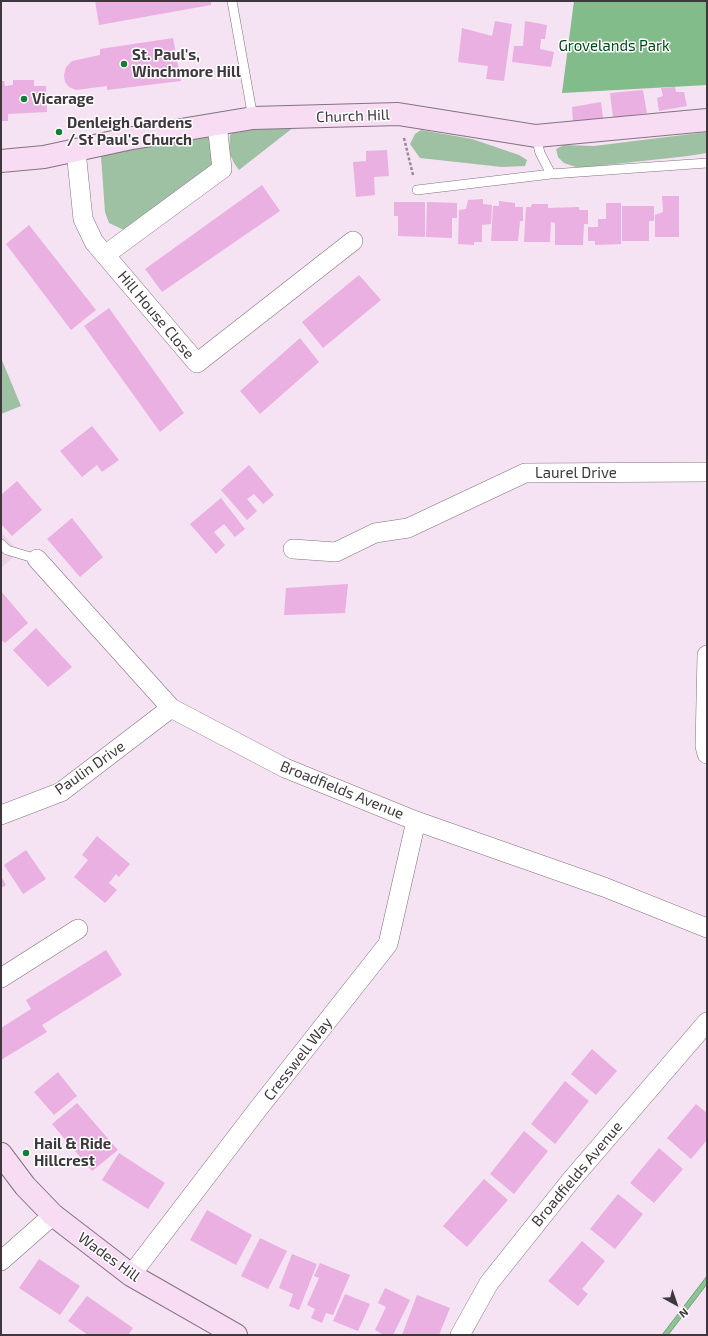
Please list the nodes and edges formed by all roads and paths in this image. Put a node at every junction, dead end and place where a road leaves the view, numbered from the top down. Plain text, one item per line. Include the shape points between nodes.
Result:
1 (232, 1) edge
2 (398, 114) junction
3 (253, 118) junction
4 (707, 120) edge
5 (217, 124) junction
6 (536, 136) junction
7 (76, 151) junction
8 (1, 161) edge
9 (707, 163) edge
10 (552, 174) junction
11 (417, 190) joint
12 (353, 241) dead end
13 (106, 255) junction
14 (707, 472) edge
15 (1, 544) edge
16 (293, 550) dead end
17 (37, 559) joint
18 (707, 655) edge
19 (171, 708) junction
20 (707, 754) edge
21 (1, 814) edge
22 (416, 820) junction
23 (707, 928) edge
24 (78, 929) dead end
25 (1, 978) edge
26 (707, 1022) edge
27 (1, 1154) edge
28 (53, 1215) junction
29 (1, 1261) edge
30 (131, 1275) junction
31 (236, 1335) edge
32 (460, 1335) edge

1 - 3 lane
2 - 3 street, Church Hill
2 - 6 street, Church Hill
2 - 11 path
3 - 5 street, Church Hill
4 - 6 street, Church Hill
5 - 7 street, Church Hill via 127,139
5 - 13 street via 222,169
6 - 10 lane via 540,153
7 - 8 street, Church Hill
7 - 13 street, Hill House Close via 83,219 94,242
9 - 10 lane
10 - 11 lane
12 - 13 street, Hill House Close via 197,363
14 - 16 street, Laurel Drive via 525,473 408,528 375,533 336,552
15 - 17 lane via 7,550
17 - 19 street, Broadfields Avenue
18 - 20 street
19 - 21 street, Paulin Drive via 60,792
19 - 22 street, Broadfields Avenue via 285,768
22 - 23 street, Broadfields Avenue
22 - 30 street, Cresswell Way via 388,944
24 - 25 street
26 - 32 street, Broadfields Avenue via 572,1179 489,1282
27 - 28 street, Wades Hill via 25,1186
28 - 29 street
28 - 30 street, Wades Hill
30 - 31 street, Wades Hill

